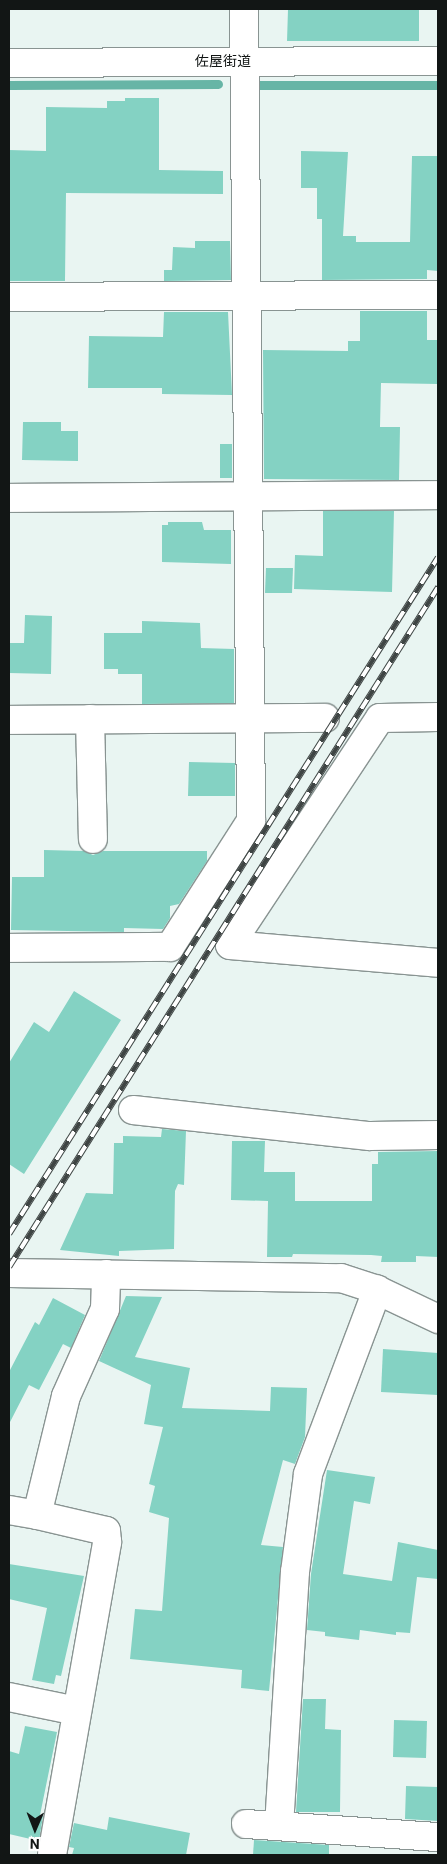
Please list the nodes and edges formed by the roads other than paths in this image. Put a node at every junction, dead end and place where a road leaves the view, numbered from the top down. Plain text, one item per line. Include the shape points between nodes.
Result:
1 (244, 9) edge
2 (244, 61) junction
3 (438, 61) edge
4 (9, 63) edge
5 (438, 295) edge
6 (246, 296) junction
7 (9, 298) edge
8 (438, 495) edge
9 (248, 497) junction
10 (9, 498) edge
11 (438, 717) edge
12 (250, 718) junction
13 (325, 718) dead end
14 (90, 719) junction
15 (9, 720) edge
16 (93, 839) dead end
17 (9, 948) edge
18 (438, 962) edge
19 (133, 1110) dead end
20 (438, 1135) edge
21 (9, 1273) edge
22 (106, 1274) junction
23 (378, 1290) junction
24 (438, 1319) edge
25 (9, 1510) edge
26 (37, 1515) junction
27 (9, 1697) edge
28 (77, 1711) junction
29 (246, 1824) dead end
30 (279, 1826) junction
31 (438, 1837) edge
32 (52, 1855) edge

1 - 2 street
2 - 3 street, 佐屋街道
2 - 4 street, 佐屋街道
2 - 6 street
5 - 6 street
6 - 7 street
6 - 9 street
8 - 9 street
9 - 10 street
9 - 12 street
11 - 18 street via 380,718 230,945
12 - 13 street
12 - 14 street
12 - 17 street via 251,821 170,947
14 - 15 street
14 - 16 street
19 - 20 street via 370,1136
21 - 22 street
22 - 23 street via 341,1278
22 - 26 street via 105,1309 66,1396
23 - 24 street
23 - 30 street via 308,1474 295,1572
25 - 26 street
26 - 28 street via 106,1531
27 - 28 street
28 - 32 street
29 - 30 street
30 - 31 street

